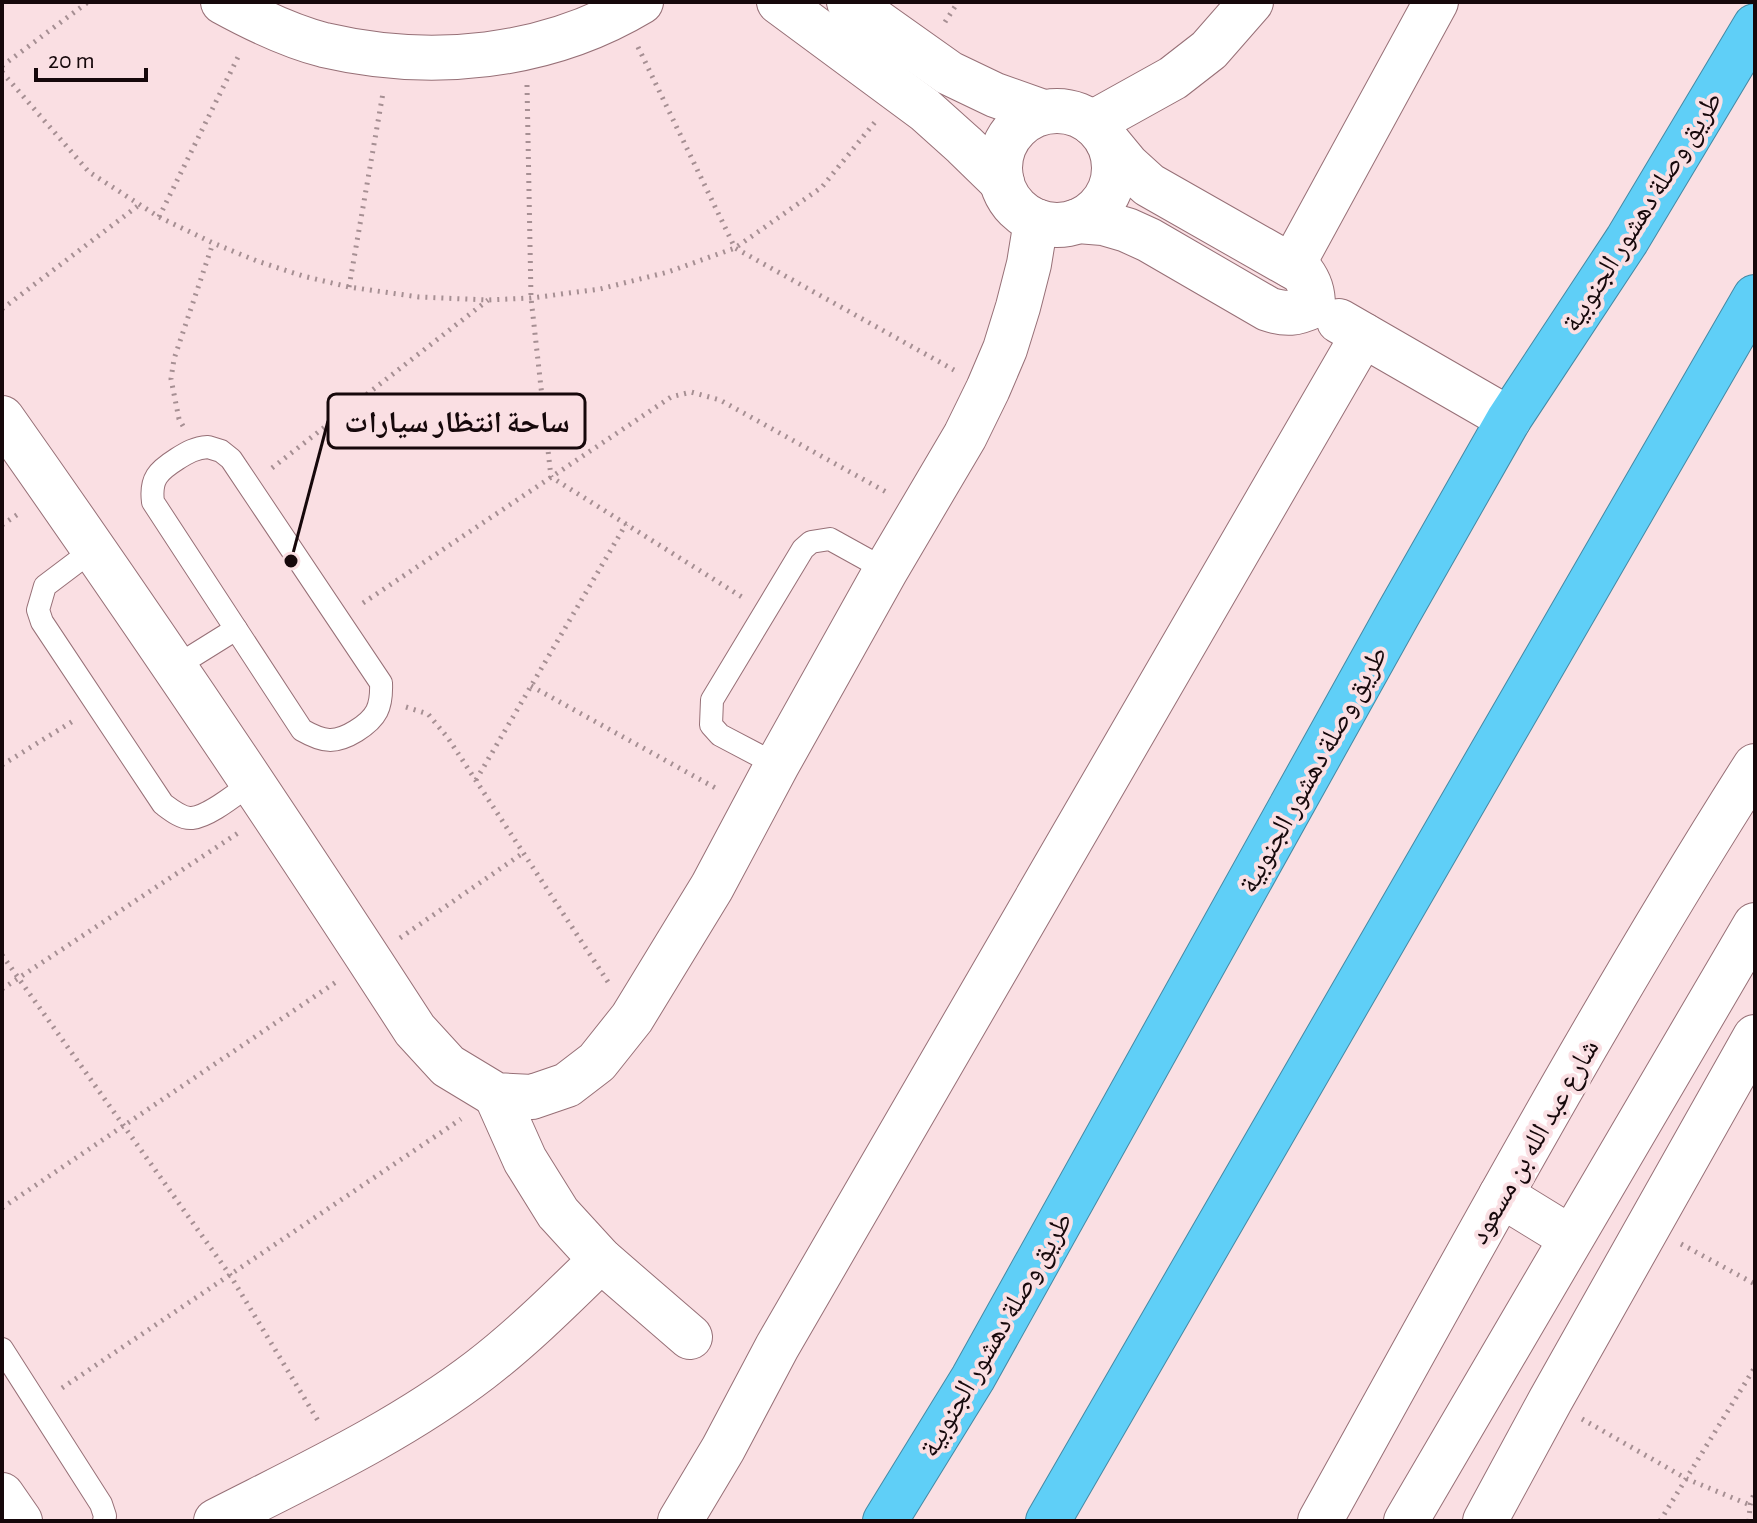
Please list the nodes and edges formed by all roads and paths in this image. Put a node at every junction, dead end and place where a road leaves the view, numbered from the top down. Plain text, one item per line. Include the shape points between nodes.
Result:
1 (88, 2) edge
2 (779, 2) edge
3 (849, 2) edge
4 (958, 2) edge
5 (1251, 2) edge
6 (1436, 2) edge
7 (632, 8) edge
8 (240, 11) edge
9 (1755, 26) edge
10 (527, 48) junction
11 (923, 54) junction
12 (389, 57) junction
13 (2, 69) edge
14 (900, 91) junction
15 (1043, 112) junction
16 (1100, 133) junction
17 (1002, 182) junction
18 (139, 205) junction
19 (159, 217) junction
20 (1057, 221) junction
21 (213, 243) junction
22 (735, 248) junction
23 (1292, 266) junction
24 (349, 287) junction
25 (1755, 297) edge
26 (531, 298) junction
27 (488, 300) junction
28 (1313, 306) junction
29 (2, 309) edge
30 (1363, 335) junction
31 (988, 389) junction
32 (2, 418) edge
33 (1509, 419) junction
34 (195, 448) junction
35 (551, 477) junction
36 (249, 486) junction
37 (920, 510) junction
38 (626, 524) junction
39 (94, 549) junction
40 (886, 570) junction
41 (766, 612) junction
42 (339, 620) junction
43 (236, 629) junction
44 (175, 667) junction
45 (531, 686) junction
46 (97, 707) junction
47 (378, 711) junction
48 (2, 765) edge
49 (777, 765) junction
50 (1755, 766) edge
51 (476, 780) junction
52 (262, 796) junction
53 (754, 808) junction
54 (523, 853) junction
55 (1755, 925) edge
56 (2, 955) edge
57 (369, 960) junction
58 (19, 978) junction
59 (2, 989) edge
60 (632, 1018) junction
61 (1686, 1041) junction
62 (1747, 1052) edge
63 (496, 1095) junction
64 (123, 1126) junction
65 (1501, 1195) junction
66 (2, 1208) edge
67 (1648, 1226) junction
68 (1571, 1238) junction
69 (601, 1260) junction
70 (230, 1275) junction
71 (1755, 1284) edge
72 (690, 1337) dead end
73 (2, 1349) edge
74 (1755, 1367) edge
75 (1550, 1401) junction
76 (38, 1404) junction
77 (340, 1457) junction
78 (1687, 1479) junction
79 (1755, 1491) edge
80 (2, 1495) edge
81 (1750, 1505) junction
82 (20, 1521) edge
83 (104, 1521) edge
84 (216, 1521) edge
85 (680, 1521) edge
86 (885, 1521) edge
87 (1048, 1521) edge
88 (1320, 1521) edge
89 (1406, 1521) edge
90 (1485, 1521) edge
91 (1660, 1521) edge
92 (1749, 1521) edge

1 - 13 path
2 - 14 street
3 - 11 street
4 - 11 path
5 - 16 street via 1209,50
6 - 23 street
7 - 10 street via 576,34
7 - 22 path
8 - 12 street via 321,44
8 - 19 path
9 - 33 highway, طريق وصلة دهشور الجنوبية via 1627,240
10 - 12 street via 458,59
10 - 26 path
11 - 15 street via 972,85
12 - 24 path
13 - 18 path via 89,172
14 - 17 street
14 - 22 path via 822,187
15 - 16 street via 1081,116
15 - 17 street via 1012,131 999,165
16 - 20 street via 1113,161 1106,197 1094,211
16 - 23 street via 1149,185
17 - 20 street via 1020,212
18 - 19 path
18 - 29 path
19 - 21 path
20 - 28 street via 1127,230 1281,314
20 - 31 street via 1029,264
21 - 24 path
21 - 34 path via 171,379 179,419
22 - 26 path via 600,289
22 - 31 path
23 - 28 street via 1309,283
24 - 27 path
25 - 87 highway
26 - 27 path
26 - 35 path
27 - 36 path
28 - 30 street
30 - 33 street
30 - 85 street
31 - 37 street
32 - 39 street
33 - 86 highway, طريق وصلة دهشور الجنوبية via 973,1378
34 - 36 lane via 221,451
34 - 43 lane via 162,468 151,490 153,502
35 - 37 path via 671,397 691,392 720,400
35 - 38 path
35 - 42 path
36 - 42 lane
37 - 40 street
38 - 41 path
38 - 45 path
39 - 44 street
39 - 46 lane via 45,586 38,610
40 - 41 lane via 830,539 811,542
40 - 49 street
41 - 49 lane via 712,700 711,725
42 - 47 lane via 381,683
43 - 44 lane
43 - 47 lane via 302,730 314,737 343,739
44 - 52 street
45 - 51 path
45 - 53 path
46 - 48 path
46 - 52 lane via 163,804 175,813 189,819
47 - 51 path via 404,706 428,714
49 - 53 street
50 - 65 street, شارع عبد الله بن مسعود
51 - 54 path
52 - 57 street
52 - 58 path
53 - 60 street
54 - 57 path
54 - 60 path
55 - 61 street
56 - 58 path
57 - 63 street via 415,1030 448,1066
57 - 64 path
58 - 59 path
58 - 64 path
60 - 63 street via 597,1062 567,1085 532,1097
61 - 62 street
61 - 68 street
62 - 67 street
63 - 69 street via 525,1160 558,1213
63 - 70 path
64 - 66 path
64 - 70 path
65 - 68 street
65 - 88 street, شارع عبد الله بن مسعود
67 - 71 path
67 - 75 street
68 - 89 street
69 - 72 street
69 - 77 street via 480,1370 412,1417
70 - 76 path
70 - 77 path
73 - 76 lane
74 - 78 path
75 - 78 path
75 - 90 street
76 - 83 lane via 101,1504
77 - 84 street
78 - 81 path
78 - 91 path
79 - 81 path
80 - 82 street
81 - 92 path

